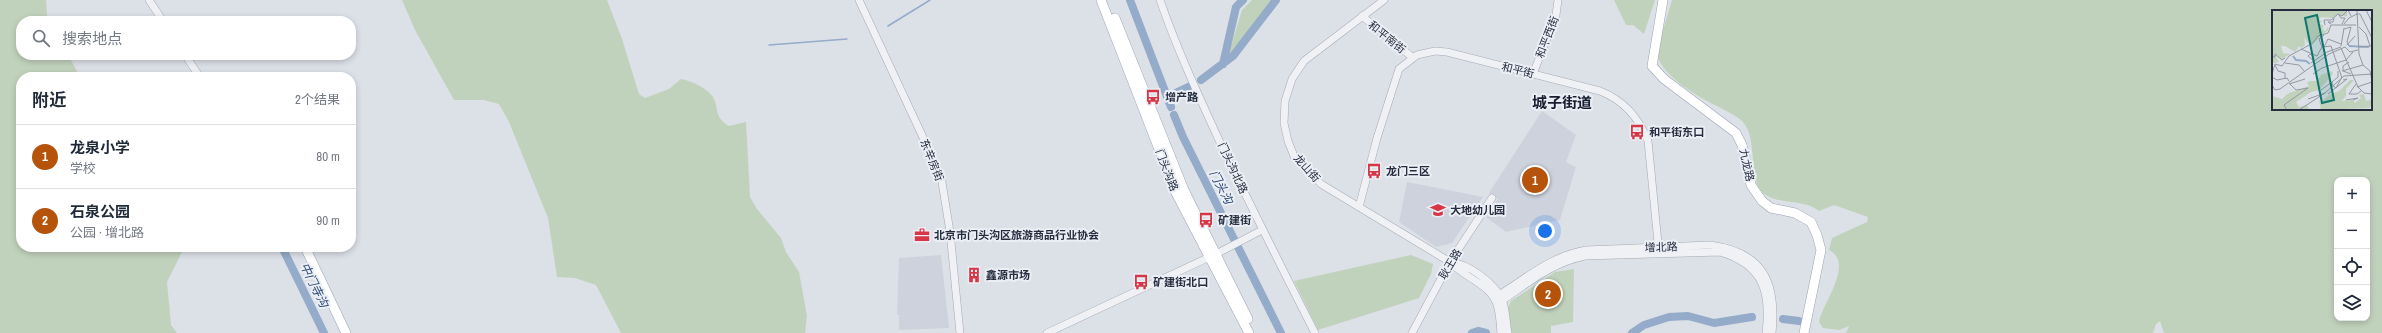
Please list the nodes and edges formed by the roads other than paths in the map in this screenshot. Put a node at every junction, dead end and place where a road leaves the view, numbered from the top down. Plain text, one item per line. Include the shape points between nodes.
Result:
1 (149, 0) edge
2 (858, 0) edge
3 (1101, 0) edge
4 (1108, 0) edge
5 (1160, 0) edge
6 (1384, 0) edge
7 (1558, 0) edge
8 (1663, 0) edge
9 (160, 16) edge
10 (1362, 16) junction
11 (1412, 57) junction
12 (189, 60) edge
13 (197, 72) edge
14 (1533, 74) junction
15 (1492, 198) dead end
16 (1359, 206) junction
17 (1262, 230) junction
18 (1659, 250) junction
19 (302, 252) edge
20 (307, 252) edge
21 (1215, 254) junction
22 (1450, 262) junction
23 (1498, 299) junction
24 (340, 333) edge
25 (346, 333) edge
26 (960, 333) edge
27 (1047, 333) edge
28 (1249, 333) edge
29 (1255, 333) edge
30 (1314, 333) edge
31 (1412, 333) edge
32 (1501, 333) edge
33 (1508, 333) edge
34 (1766, 333) edge
35 (1772, 333) edge
36 (1804, 333) edge

1 - 9 street
2 - 26 street, 东辛房街 via 941,176 950,232
3 - 21 main road, 门头沟路 via 1176,193
4 - 21 main road, 门头沟路 via 1184,190
5 - 17 street, 门头沟北路 via 1175,44
6 - 10 street, 龙山街
7 - 14 street, 和平西街 via 1556,15
8 - 36 main road, 九龙路 via 1652,66 1664,80 1736,133 1742,145 1751,185 1762,201 1771,208 1795,213 1811,222 1817,235 1821,250
10 - 11 street, 和平南街
10 - 16 street, 龙山街 via 1304,61 1292,79 1285,101 1284,123 1294,156 1308,172 1321,184
11 - 14 street, 和平街 via 1436,51 1448,52
11 - 16 street via 1402,64 1396,75
12 - 13 street
14 - 18 street, 和平街 via 1610,95 1620,101 1636,118 1646,135 1651,154
15 - 22 street, 耿王路
16 - 22 street, 龙山街
17 - 21 street
17 - 30 street, 门头沟北路
18 - 23 street, 增北路 via 1586,250 1568,253 1551,260
18 - 34 street, 增北路 via 1720,252 1750,266 1766,291
18 - 35 street, 增北路 via 1710,245 1729,248 1744,255 1765,275 1771,289 1774,308
19 - 24 main road
20 - 25 main road
21 - 27 street
21 - 28 main road, 门头沟路
21 - 29 main road, 门头沟路
22 - 23 street, 龙山街 via 1457,270 1482,285
22 - 31 street, 耿王路
23 - 32 street
23 - 33 street

